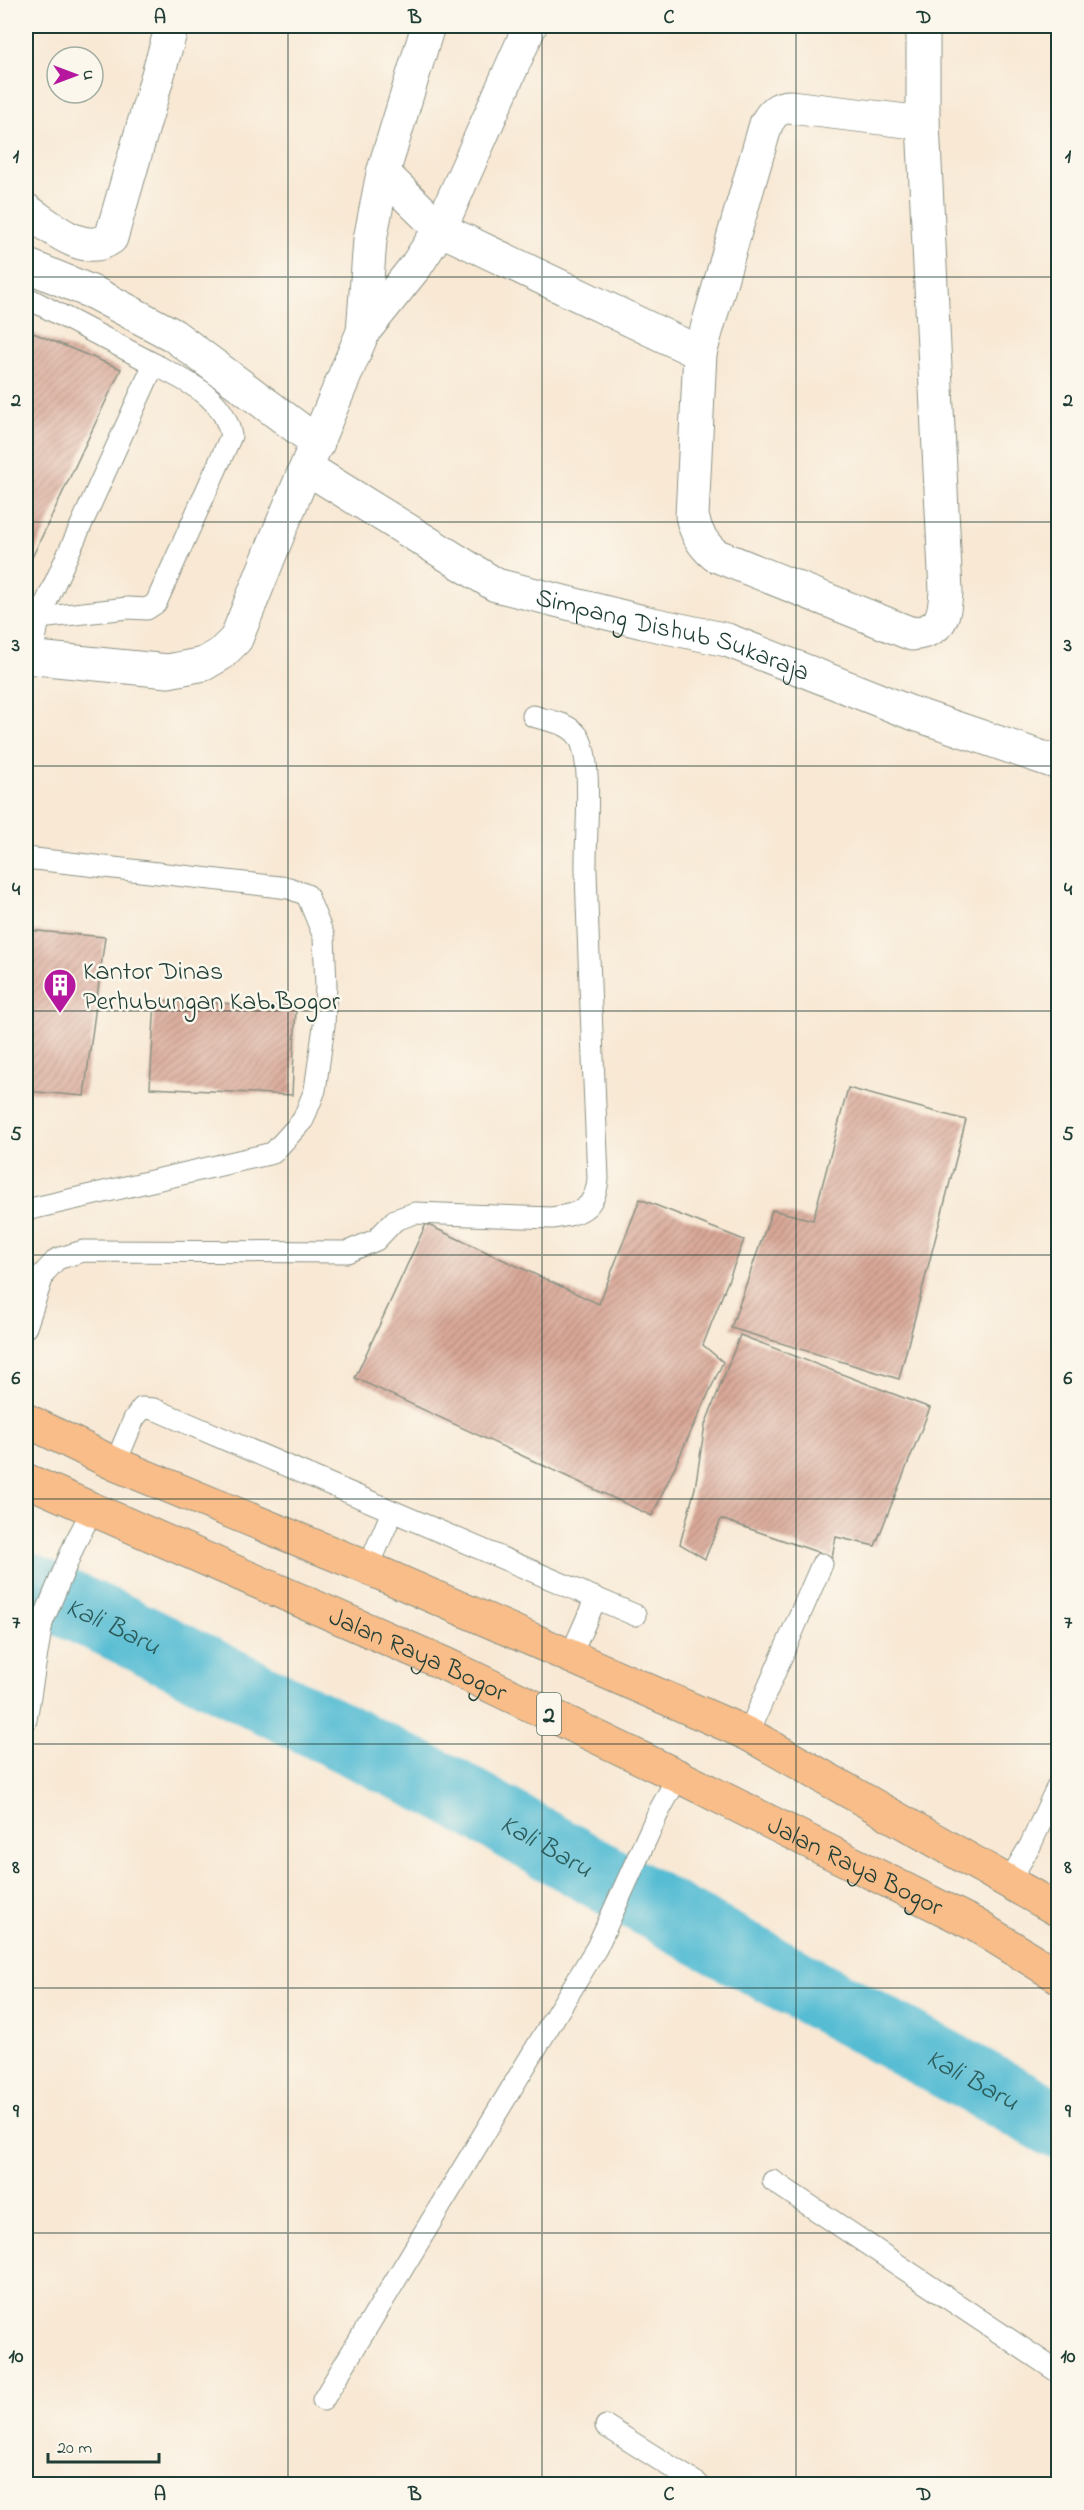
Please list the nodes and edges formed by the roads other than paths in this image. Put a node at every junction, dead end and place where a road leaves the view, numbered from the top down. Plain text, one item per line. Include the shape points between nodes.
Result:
1 (172, 26) edge
2 (428, 26) edge
3 (530, 26) edge
4 (923, 26) edge
5 (923, 123) junction
6 (383, 172) junction
7 (26, 210) edge
8 (440, 229) junction
9 (26, 265) edge
10 (26, 297) edge
11 (363, 332) junction
12 (700, 353) junction
13 (154, 364) junction
14 (312, 455) junction
15 (32, 615) edge
16 (29, 656) edge
17 (533, 716) dead end
18 (1059, 763) edge
19 (26, 858) edge
20 (26, 1210) edge
21 (26, 1327) edge
22 (26, 1420) edge
23 (115, 1464) junction
24 (26, 1480) edge
25 (93, 1509) junction
26 (392, 1512) junction
27 (822, 1563) dead end
28 (368, 1568) junction
29 (596, 1598) junction
30 (635, 1615) dead end
31 (570, 1657) junction
32 (26, 1720) edge
33 (748, 1734) junction
34 (678, 1776) junction
35 (1059, 1785) edge
36 (1009, 1881) junction
37 (1059, 1910) edge
38 (1059, 1976) edge
39 (773, 2181) dead end
40 (1059, 2372) edge
41 (323, 2400) dead end
42 (606, 2426) dead end
43 (698, 2484) edge

1 - 7 street via 111,238 96,245 78,243
2 - 6 street
3 - 8 street
4 - 5 street
5 - 12 street via 790,107 771,115
5 - 12 street via 946,592 945,609 929,632 912,633 715,555 707,548 696,532 692,516
6 - 8 street
6 - 11 street via 370,240
8 - 11 street
8 - 12 street
9 - 14 street, Simpang Dishub Sukaraja via 94,293 173,335
10 - 13 lane
11 - 14 street
13 - 15 lane
13 - 15 lane via 201,390 215,403 228,421 231,436 156,603 147,609
14 - 16 street via 236,639 221,654 190,668 168,670
14 - 18 street, Simpang Dishub Sukaraja via 496,585 727,640 909,712
15 - 16 lane
17 - 21 lane via 569,727 578,736 587,773 586,869 598,1179 597,1194 590,1204 574,1215 552,1218 415,1213 395,1220 376,1240 347,1252 83,1251 57,1259 44,1273
19 - 20 lane via 289,888 307,895 324,937 326,985 315,1090 303,1120 273,1152
22 - 23 highway, 2
23 - 26 lane via 134,1419 142,1408 154,1409
23 - 28 highway, 2
24 - 25 highway, Jalan Raya Bogor / 2
25 - 32 lane via 42,1623
25 - 34 highway, Jalan Raya Bogor / 2 via 445,1664
26 - 28 lane
26 - 29 lane
27 - 33 lane
28 - 31 highway, 2
29 - 30 lane
29 - 31 lane
31 - 33 highway, 2
33 - 36 highway, 2
34 - 38 highway, Jalan Raya Bogor / 2 via 974,1924
34 - 41 lane via 597,1947
35 - 36 lane
36 - 37 highway, 2
39 - 40 lane
42 - 43 lane

